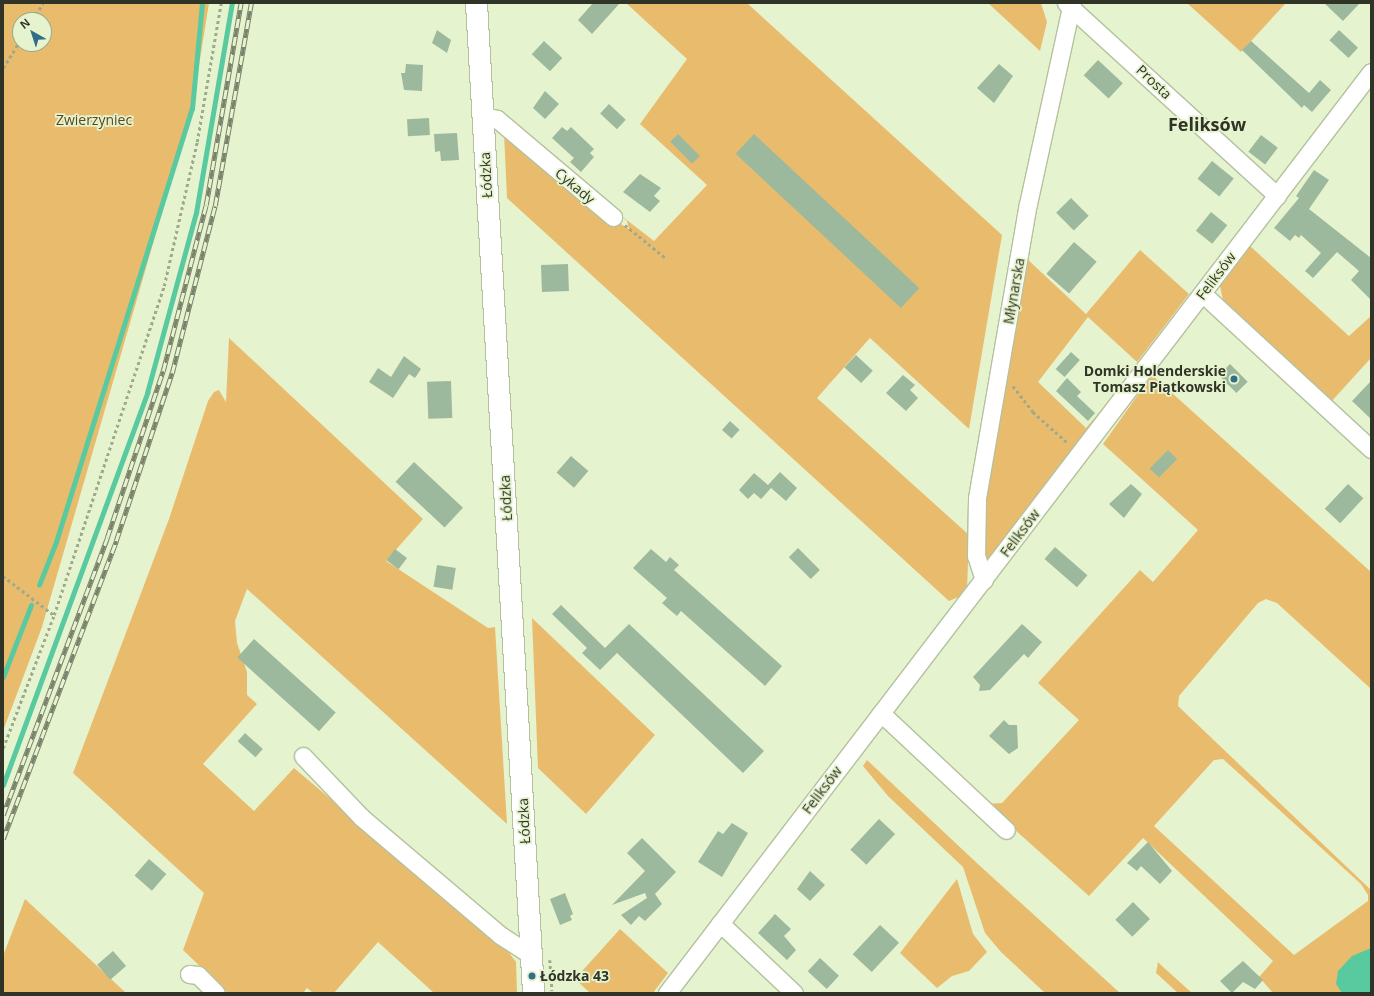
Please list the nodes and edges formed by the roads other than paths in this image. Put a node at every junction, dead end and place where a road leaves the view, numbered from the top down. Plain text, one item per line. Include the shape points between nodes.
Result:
1 (476, 3) edge
2 (1070, 4) edge
3 (1371, 72) edge
4 (483, 116) junction
5 (1277, 196) junction
6 (613, 217) road end
7 (1202, 294) junction
8 (1371, 449) edge
9 (984, 580) junction
10 (881, 714) junction
11 (303, 756) dead end
12 (1006, 830) dead end
13 (720, 923) junction
14 (531, 955) junction
15 (189, 974) dead end
16 (216, 993) edge
17 (533, 993) edge
18 (667, 993) edge
19 (794, 993) edge

1 - 4 main road, Łódzka
2 - 5 street, Prosta
2 - 9 street, Młynarska via 1028,204 975,513 976,556
3 - 5 street, Feliksów
4 - 6 street, Cykady via 497,119
4 - 14 main road, Łódzka
5 - 7 street, Feliksów
7 - 8 street
7 - 9 street, Feliksów
9 - 10 street, Feliksów
10 - 12 street
10 - 13 street, Feliksów
11 - 14 street via 361,817 500,935
13 - 18 street, Feliksów
13 - 19 street
14 - 17 main road, Łódzka
15 - 16 street via 198,975

